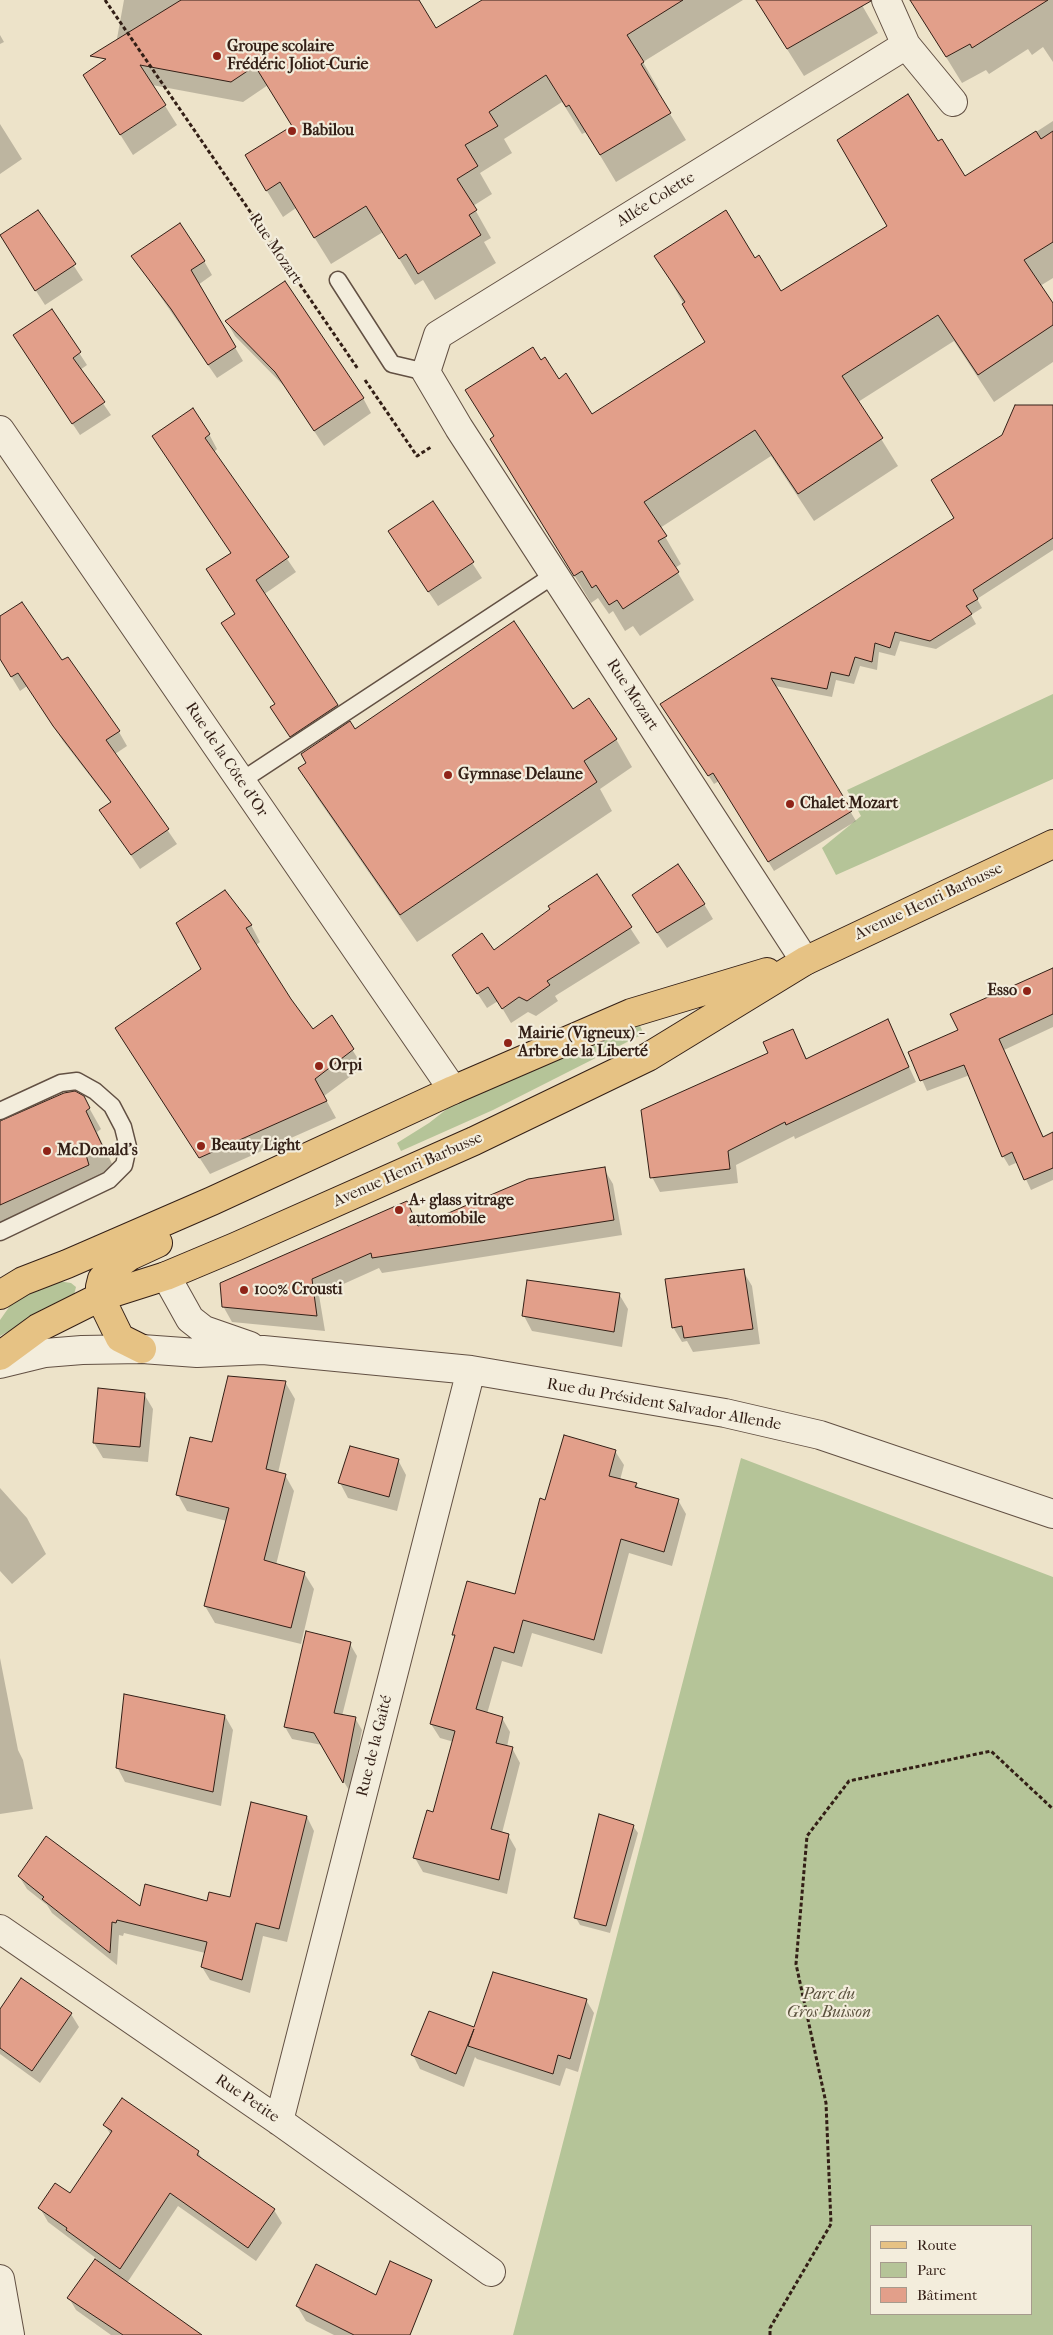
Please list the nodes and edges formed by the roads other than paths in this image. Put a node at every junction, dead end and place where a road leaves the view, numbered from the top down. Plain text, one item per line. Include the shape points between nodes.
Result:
1 (886, 0) edge
2 (906, 45) junction
3 (953, 102) dead end
4 (338, 280) dead end
5 (426, 372) junction
6 (0, 430) edge
7 (554, 575) junction
8 (241, 781) junction
9 (1053, 844) edge
10 (805, 961) junction
11 (453, 1090) junction
12 (0, 1111) edge
13 (0, 1232) edge
14 (67, 1264) junction
15 (119, 1264) junction
16 (166, 1276) junction
17 (0, 1295) edge
18 (100, 1297) junction
19 (142, 1349) junction
20 (263, 1350) junction
21 (0, 1356) edge
22 (0, 1364) edge
23 (472, 1370) junction
24 (1053, 1514) edge
25 (0, 1929) edge
26 (279, 2121) junction
27 (491, 2272) dead end
28 (0, 2278) edge
29 (10, 2335) edge

1 - 2 street
2 - 3 street
2 - 5 street, Allée Colette via 438,335
4 - 5 lane via 392,364
5 - 7 street, Rue Mozart
6 - 8 street, Rue de la Côte d'Or
7 - 8 lane
7 - 10 street, Rue Mozart
8 - 11 street, Rue de la Côte d'Or
9 - 10 main road, Avenue Henri Barbusse
10 - 11 main road, Avenue Henri Barbusse via 631,1013
10 - 16 main road, Avenue Henri Barbusse via 648,1057 474,1141
11 - 14 main road, Avenue Henri Barbusse
11 - 15 main road via 388,1139 217,1214
12 - 13 lane via 61,1083 77,1081 95,1090 112,1106 124,1127 128,1147 124,1165 109,1180
14 - 15 main road
14 - 17 main road, Avenue Henri Barbusse via 23,1281
15 - 16 main road via 152,1267
15 - 18 main road via 102,1279
16 - 18 main road, Avenue Henri Barbusse
16 - 20 street, Rue du Président Salvador Allende via 190,1319 204,1330
18 - 19 main road via 120,1338
18 - 21 main road, Avenue Henri Barbusse via 38,1328
19 - 20 street, Rue du Président Salvador Allende via 197,1353
19 - 22 street, Rue du Président Salvador Allende via 45,1353
20 - 23 street, Rue du Président Salvador Allende
23 - 24 street, Rue du Président Salvador Allende via 725,1413 820,1435
23 - 26 street, Rue de la Gaîté
25 - 26 street, Rue Petite
26 - 27 street, Rue Petite
28 - 29 street

